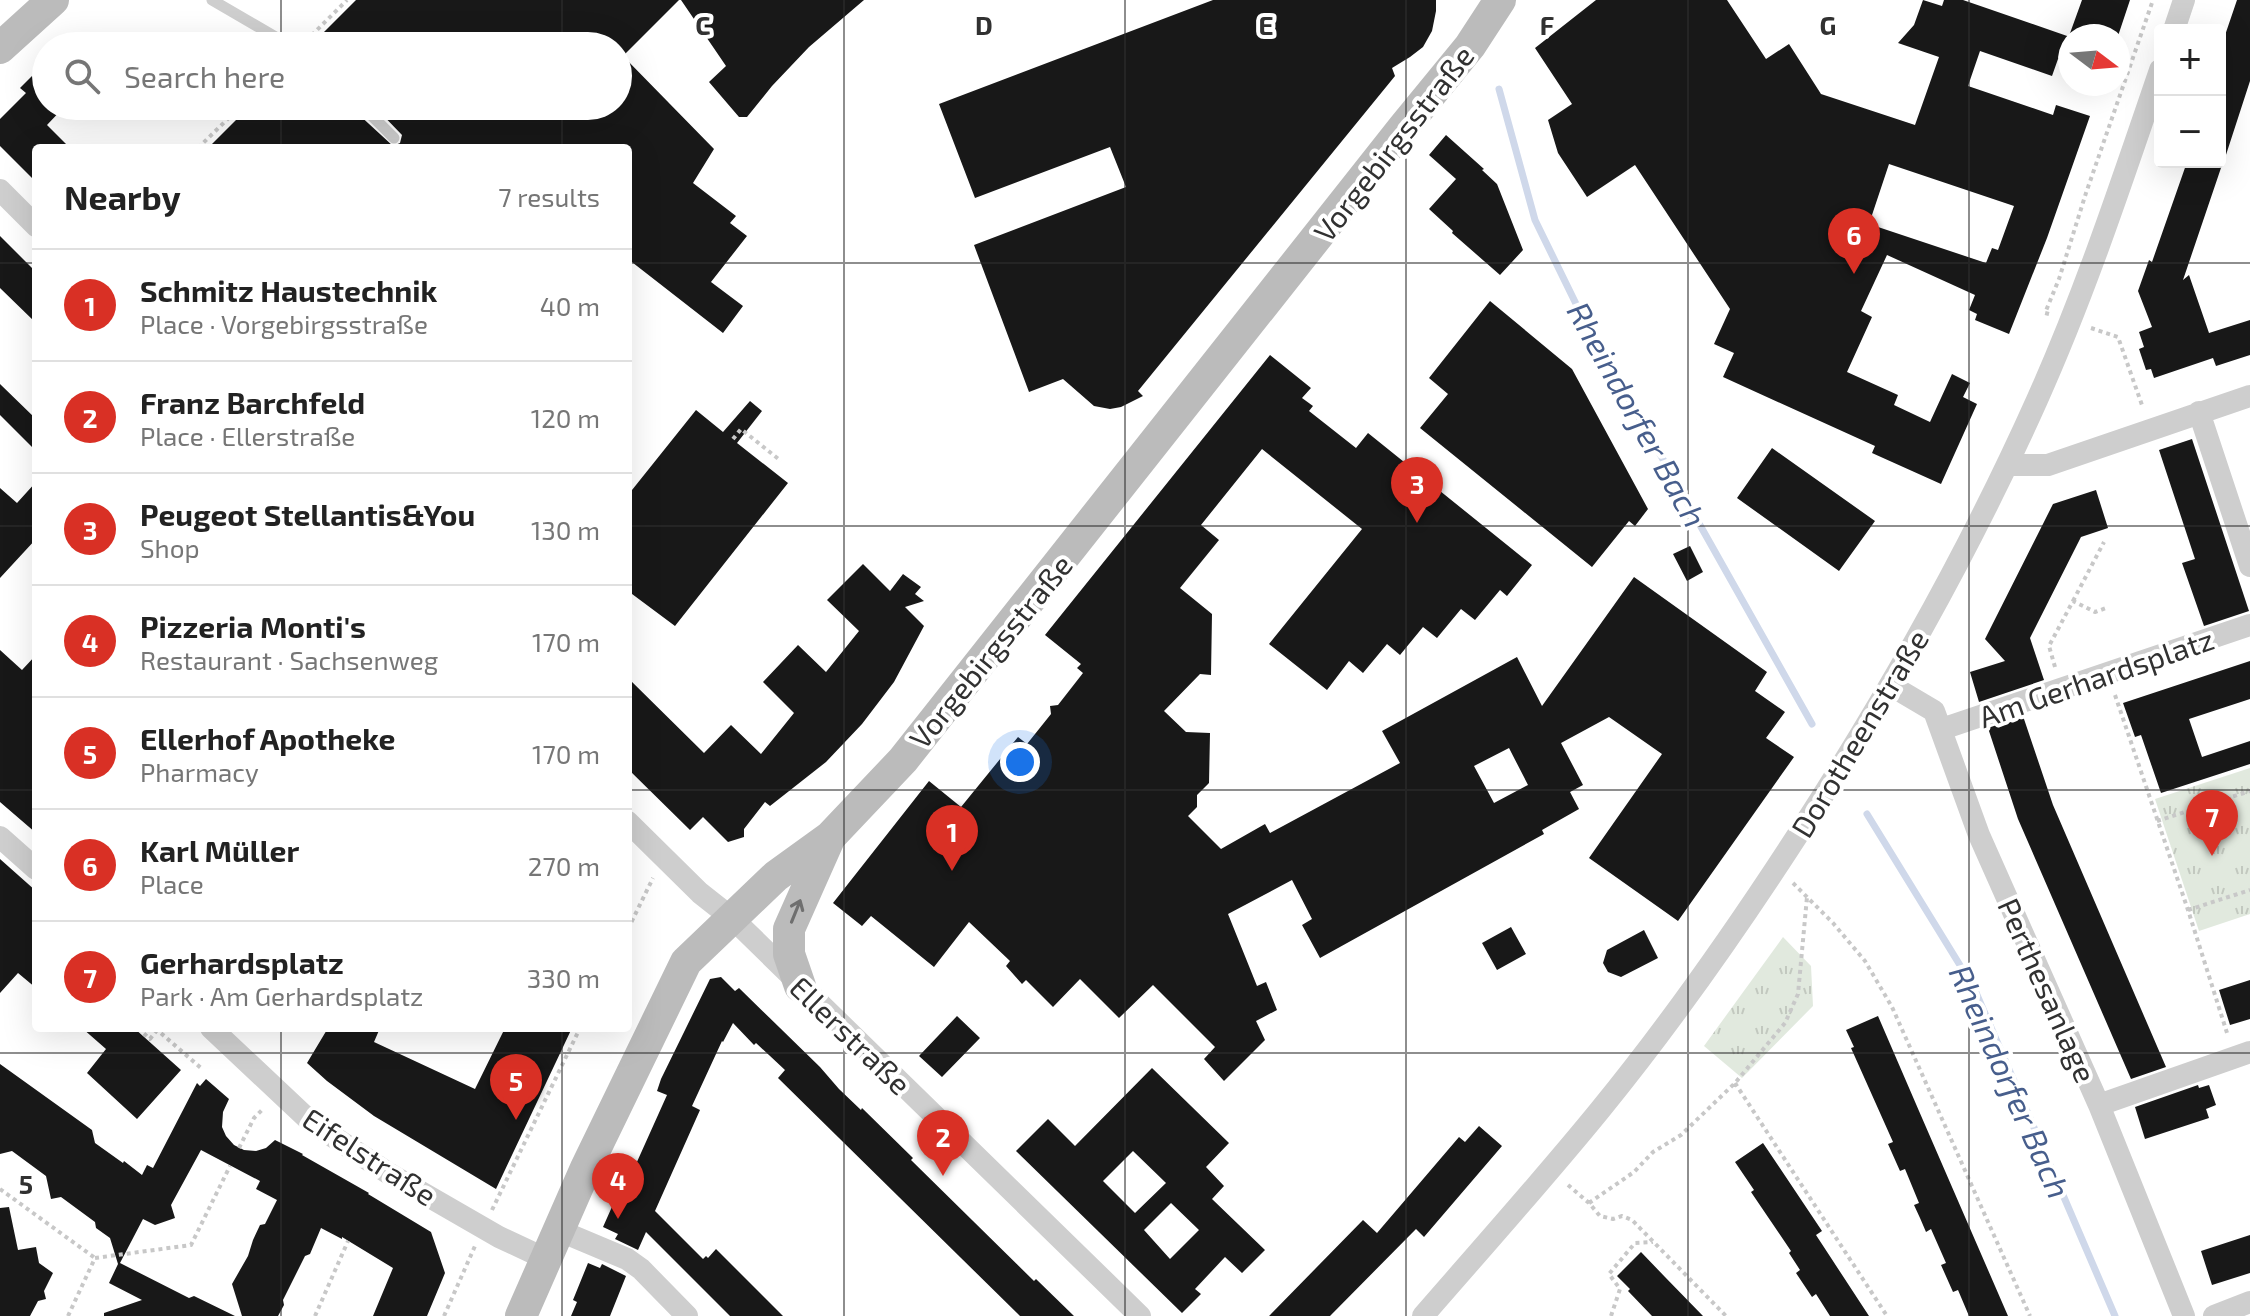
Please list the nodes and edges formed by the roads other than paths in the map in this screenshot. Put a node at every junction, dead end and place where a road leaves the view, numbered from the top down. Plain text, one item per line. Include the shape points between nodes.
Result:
1 (53, 0) edge
2 (212, 0) edge
3 (1500, 0) edge
4 (2184, 0) edge
5 (2176, 24) edge
6 (267, 32) edge
7 (0, 48) edge
8 (2154, 88) edge
9 (376, 120) edge
10 (394, 138) dead end
11 (0, 190) edge
12 (32, 222) edge
13 (2250, 396) edge
14 (2199, 412) junction
15 (2007, 465) junction
16 (2250, 566) edge
17 (2250, 625) edge
18 (1890, 685) junction
19 (1942, 729) junction
20 (632, 826) edge
21 (0, 837) edge
22 (830, 837) junction
23 (32, 865) edge
24 (733, 919) junction
25 (800, 986) junction
26 (215, 1032) edge
27 (2242, 1055) edge
28 (2099, 1105) junction
29 (552, 1245) junction
30 (2250, 1302) edge
31 (521, 1316) edge
32 (687, 1316) edge
33 (1140, 1316) edge
34 (1423, 1316) edge
35 (2184, 1316) edge
36 (2214, 1316) edge

1 - 7 street
2 - 6 lane
3 - 22 street, Vorgebirgsstraße via 1470,46 903,760
4 - 5 street
8 - 15 street, Dorotheenstraße via 2070,321
9 - 10 lane
11 - 12 street
13 - 14 street
14 - 15 street via 2048,465
14 - 16 street
15 - 18 street, Dorotheenstraße
17 - 19 street, Am Gerhardsplatz
18 - 19 street, Perthesanlage via 1934,711
18 - 34 street, Dorotheenstraße via 1777,867 1666,1024 1601,1109
19 - 28 street, Perthesanlage via 1979,835
20 - 24 street, Ellerstraße
21 - 23 street
22 - 24 street, Vorgebirgsstraße via 776,876
25 -> 22 street via 789,954 789,929
24 - 25 street, Ellerstraße
24 - 29 street, Vorgebirgsstraße via 686,962
25 - 33 street, Ellerstraße
26 - 29 street, Eifelstraße via 311,1122 388,1173 483,1228
27 - 28 street
28 - 35 street, Perthesanlage
29 - 31 street, Vorgebirgsstraße
29 - 32 street, Eifelstraße via 627,1259
30 - 36 street

